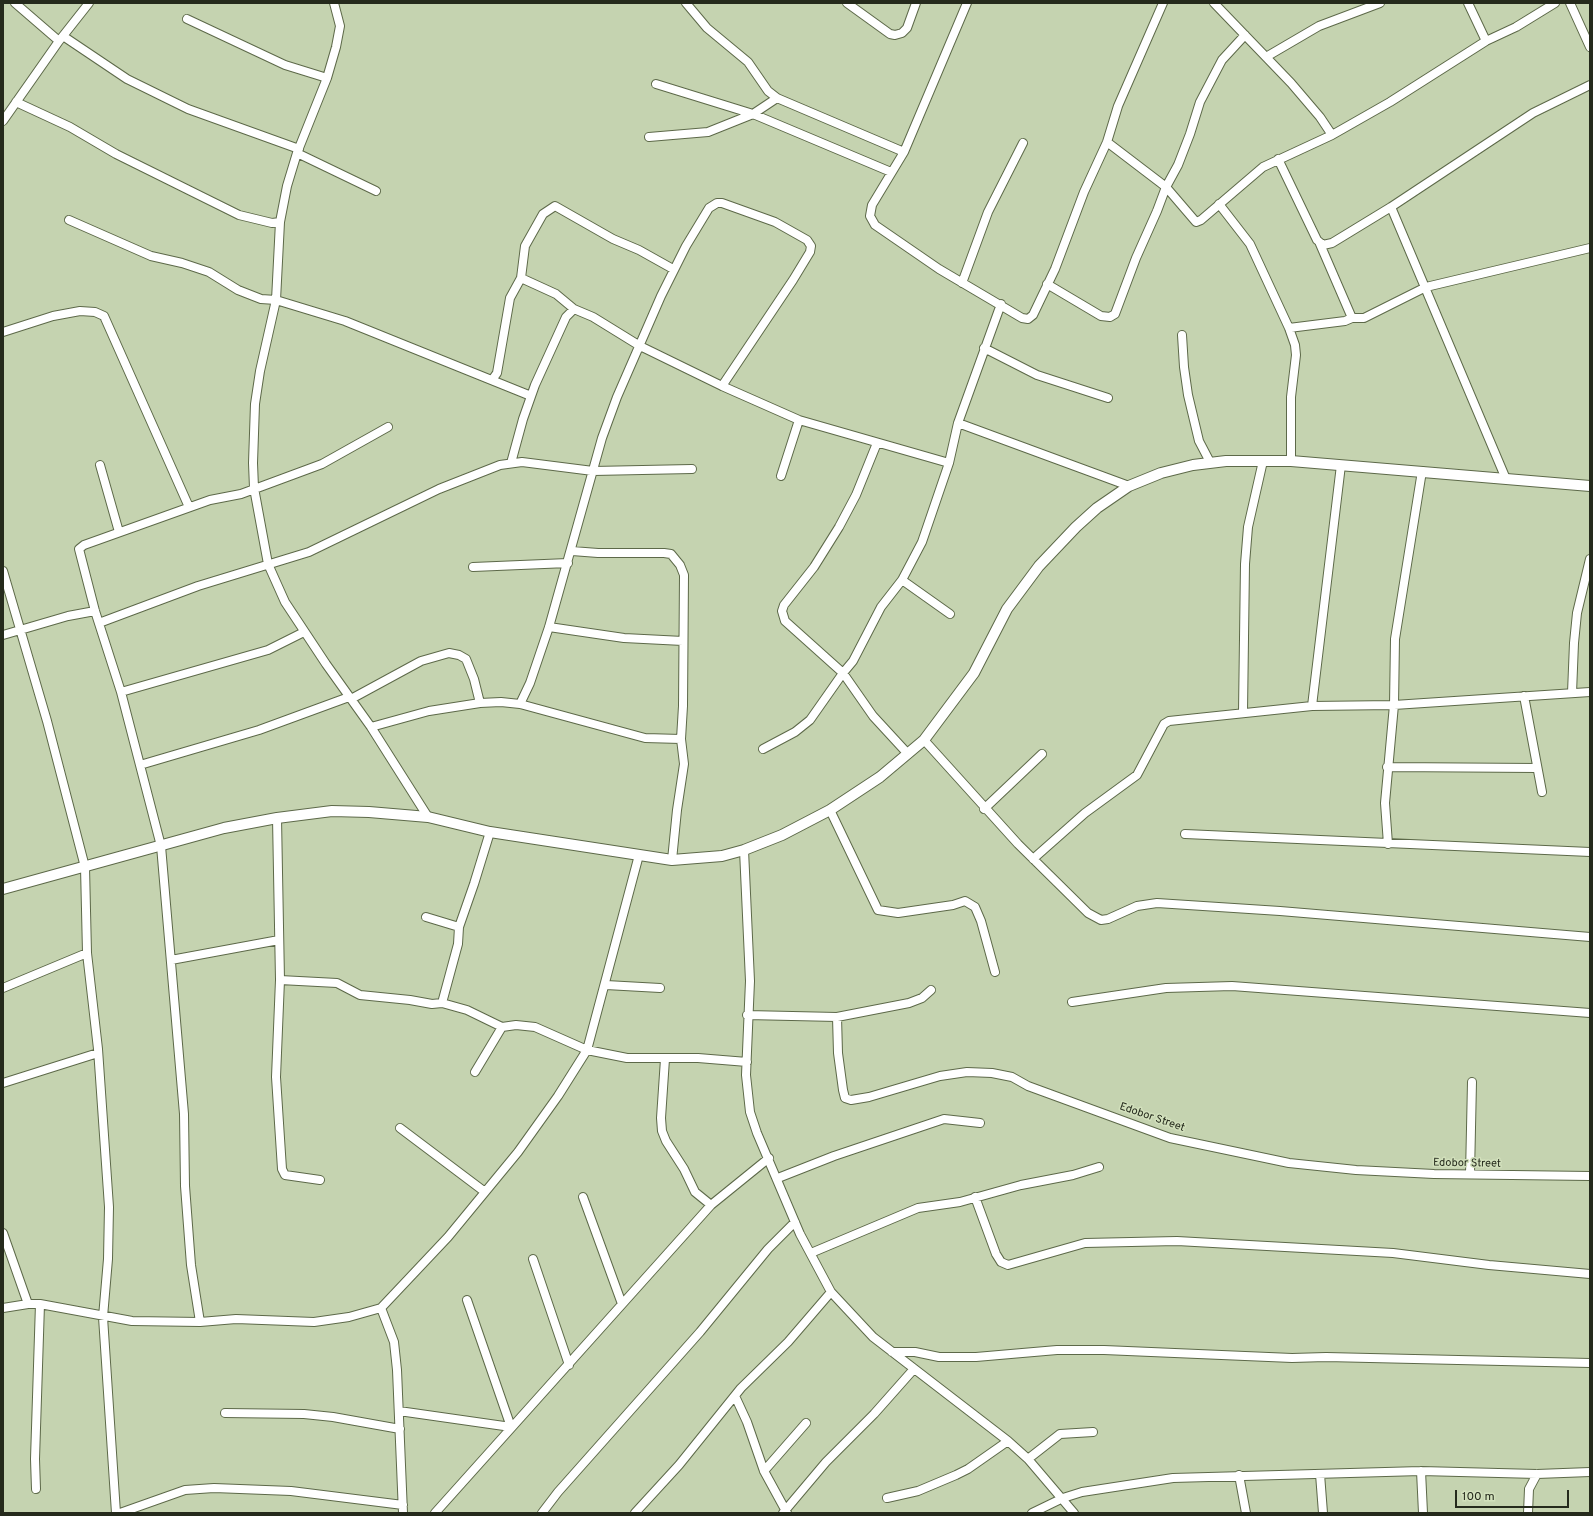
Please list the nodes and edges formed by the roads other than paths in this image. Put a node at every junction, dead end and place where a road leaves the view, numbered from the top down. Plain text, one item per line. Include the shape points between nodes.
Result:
1 (15, 3) edge
2 (89, 3) edge
3 (334, 3) edge
4 (686, 3) edge
5 (847, 3) edge
6 (916, 3) edge
7 (967, 3) edge
8 (1163, 3) edge
9 (1214, 3) edge
10 (1380, 3) edge
11 (1468, 3) edge
12 (1555, 3) edge
13 (1570, 3) edge
14 (187, 19) dead end
15 (1245, 35) junction
16 (61, 39) junction
17 (1486, 41) junction
18 (1590, 47) edge
19 (1266, 57) junction
20 (327, 78) junction
21 (656, 84) dead end
22 (1590, 85) edge
23 (777, 98) junction
24 (16, 102) junction
25 (753, 114) junction
26 (3, 121) edge
27 (1332, 135) junction
28 (649, 138) dead end
29 (1107, 142) junction
30 (1023, 143) dead end
31 (298, 151) junction
32 (904, 152) junction
33 (1278, 159) junction
34 (891, 172) junction
35 (1166, 187) junction
36 (376, 191) dead end
37 (1219, 204) junction
38 (1392, 207) junction
39 (69, 220) dead end
40 (280, 222) junction
41 (1320, 244) junction
42 (1590, 248) edge
43 (673, 269) junction
44 (521, 278) junction
45 (962, 283) junction
46 (1047, 284) junction
47 (1426, 287) junction
48 (276, 300) junction
49 (1001, 304) junction
50 (574, 309) junction
51 (1352, 318) junction
52 (1289, 328) junction
53 (3, 332) edge
54 (1182, 335) dead end
55 (640, 346) junction
56 (984, 348) junction
57 (492, 380) junction
58 (722, 386) junction
59 (531, 396) junction
60 (1108, 398) dead end
61 (799, 420) junction
62 (958, 423) junction
63 (388, 427) dead end
64 (877, 443) junction
65 (1263, 461) junction
66 (1291, 461) junction
67 (511, 462) junction
68 (1210, 462) junction
69 (949, 463) junction
70 (100, 465) dead end
71 (1341, 465) junction
72 (692, 470) dead end
73 (593, 471) junction
74 (1422, 471) junction
75 (781, 476) dead end
76 (1506, 479) junction
77 (1130, 486) junction
78 (1590, 486) edge
79 (254, 488) junction
80 (190, 507) junction
81 (119, 532) junction
82 (572, 550) junction
83 (1590, 559) edge
84 (568, 563) junction
85 (268, 564) junction
86 (473, 567) dead end
87 (3, 572) edge
88 (902, 580) junction
89 (95, 612) junction
90 (950, 614) dead end
91 (99, 623) junction
92 (550, 627) junction
93 (20, 630) junction
94 (304, 632) junction
95 (3, 635) edge
96 (683, 641) junction
97 (843, 673) junction
98 (122, 692) junction
99 (1590, 692) edge
100 (1572, 693) junction
101 (1524, 696) junction
102 (350, 698) junction
103 (480, 703) junction
104 (520, 704) junction
105 (1394, 704) junction
106 (1312, 706) junction
107 (1243, 712) junction
108 (372, 728) junction
109 (681, 739) junction
110 (924, 740) junction
111 (763, 749) dead end
112 (908, 754) junction
113 (1042, 754) dead end
114 (140, 765) junction
115 (1388, 767) junction
116 (1537, 768) junction
117 (1542, 792) dead end
118 (984, 809) junction
119 (830, 810) junction
120 (428, 817) junction
121 (277, 818) junction
122 (490, 832) junction
123 (1185, 834) dead end
124 (1388, 844) junction
125 (161, 846) junction
126 (744, 850) junction
127 (1590, 852) edge
128 (639, 855) junction
129 (1032, 859) junction
130 (672, 860) junction
131 (85, 867) junction
132 (3, 889) edge
133 (426, 917) dead end
134 (459, 927) junction
135 (1590, 937) edge
136 (279, 940) junction
137 (87, 953) junction
138 (171, 960) junction
139 (995, 972) dead end
140 (280, 980) junction
141 (606, 984) junction
142 (3, 988) edge
143 (660, 988) dead end
144 (931, 990) dead end
145 (1072, 1002) dead end
146 (442, 1003) junction
147 (1590, 1013) edge
148 (747, 1015) junction
149 (837, 1017) junction
150 (502, 1027) junction
151 (587, 1050) junction
152 (98, 1053) junction
153 (665, 1059) junction
154 (747, 1062) junction
155 (475, 1072) dead end
156 (1472, 1082) dead end
157 (3, 1083) edge
158 (980, 1123) dead end
159 (400, 1128) dead end
160 (769, 1158) junction
161 (1100, 1167) dead end
162 (1470, 1174) junction
163 (1590, 1176) edge
164 (778, 1178) junction
165 (320, 1180) dead end
166 (485, 1192) junction
167 (583, 1197) dead end
168 (976, 1197) junction
169 (711, 1205) junction
170 (795, 1222) junction
171 (3, 1233) edge
172 (811, 1253) junction
173 (533, 1259) dead end
174 (1590, 1274) edge
175 (831, 1292) junction
176 (466, 1300) dead end
177 (28, 1304) junction
178 (40, 1304) junction
179 (622, 1304) junction
180 (3, 1308) edge
181 (381, 1308) junction
182 (103, 1317) junction
183 (200, 1322) junction
184 (892, 1352) junction
185 (1590, 1363) edge
186 (569, 1365) junction
187 (913, 1370) junction
188 (735, 1396) junction
189 (399, 1411) junction
190 (225, 1412) dead end
191 (806, 1423) dead end
192 (511, 1426) junction
193 (400, 1429) junction
194 (1093, 1432) dead end
195 (1008, 1441) junction
196 (1028, 1459) junction
197 (764, 1471) junction
198 (1421, 1471) junction
199 (1590, 1472) edge
200 (1320, 1474) junction
201 (1537, 1474) junction
202 (1239, 1475) junction
203 (36, 1489) dead end
204 (887, 1498) dead end
205 (1063, 1498) junction
206 (403, 1509) edge
207 (785, 1512) edge
208 (116, 1513) edge
209 (120, 1513) edge
210 (435, 1513) edge
211 (542, 1513) edge
212 (635, 1513) edge
213 (1032, 1513) edge
214 (1074, 1513) edge
215 (1246, 1513) edge
216 (1323, 1513) edge
217 (1423, 1513) edge
218 (1528, 1513) edge

1 - 16 street
2 - 16 street
3 - 20 street via 340,26
4 - 23 street via 707,28 748,62 768,91
5 - 6 street via 890,34 896,35 907,28
7 - 32 street
8 - 29 street via 1118,106
9 - 15 street
10 - 19 street via 1319,26
11 - 17 street
12 - 17 street via 1516,27
13 - 18 street
14 - 20 street via 285,65
15 - 19 street
15 - 35 street via 1222,60 1200,102 1178,165
16 - 24 street
16 - 31 street via 127,79 181,105
17 - 27 street via 1390,102
19 - 27 street via 1306,99
20 - 31 street
21 - 25 street
22 - 38 street via 1533,113
23 - 25 street
23 - 32 street
24 - 26 street
24 - 40 street via 70,127 122,158 239,215 272,223
25 - 28 street via 708,132
25 - 34 street
27 - 33 street
29 - 35 street
29 - 46 street
30 - 45 street via 988,212
31 - 36 street
31 - 40 street via 287,186
32 - 34 street
33 - 37 street via 1254,174
33 - 41 street
34 - 45 street via 872,205 870,216 875,225
35 - 37 street via 1196,222
35 - 46 street via 1115,314 1110,317 1101,316
37 - 52 street via 1250,244
38 - 41 street via 1332,243
38 - 47 street
39 - 48 street via 151,256 209,272 262,299
40 - 48 street
41 - 51 street
42 - 47 street
43 - 44 street via 555,206 543,214 525,246
43 - 55 street
43 - 58 street via 709,208 717,203 775,222 807,240 811,246 793,280
44 - 50 street via 556,294
44 - 57 street via 510,298 497,374
45 - 49 street
46 - 49 street via 1033,315 1028,319 1022,318
47 - 51 street via 1364,318
47 - 76 street
48 - 57 street via 345,321
48 - 79 street via 256,399
49 - 56 street
50 - 55 street via 593,317
50 - 59 street via 566,317
51 - 52 street
52 - 66 street via 1296,355 1291,397
53 - 80 street via 53,316 80,311 95,312 104,316
54 - 68 street via 1188,395 1199,442
55 - 58 street
55 - 73 street via 617,397
56 - 60 street via 1037,376
56 - 62 street
57 - 59 street
58 - 61 street
59 - 67 street
61 - 64 street
61 - 75 street
62 - 69 street
62 - 77 street
63 - 79 street via 322,464
64 - 69 street
64 - 97 street via 856,495 839,527 782,611 785,621
65 - 66 street
65 - 68 street
65 - 107 street via 1248,527 1245,564
66 - 71 street
67 - 73 street
67 - 85 street via 440,489 309,552
68 - 77 street via 1161,473
69 - 88 street via 922,542
70 - 81 street
71 - 74 street
71 - 106 street
72 - 73 street
73 - 82 street
74 - 76 street
74 - 105 street via 1395,639
76 - 78 street
77 - 110 street via 1097,508 1038,566 1007,610 974,673
79 - 80 street via 241,494
79 - 85 street
80 - 81 street
81 - 89 street via 80,546 79,549
82 - 84 street
82 - 96 street via 671,554 684,575
83 - 100 street via 1577,613
84 - 86 street
84 - 92 street
85 - 91 street via 198,586
85 - 94 street via 285,602
87 - 93 street
88 - 90 street
88 - 97 street via 881,607 853,661
89 - 91 street
89 - 93 street via 68,616
91 - 98 street
92 - 96 street via 624,638
92 - 104 street
93 - 95 street
93 - 131 street
94 - 98 street via 268,650
94 - 102 street
96 - 109 street
97 - 111 street via 810,720 795,732
97 - 112 street via 873,716
98 - 114 street
99 - 100 street
100 - 101 street
101 - 105 street
101 - 116 street
102 - 103 street via 421,661 449,653 458,654 466,660
102 - 108 street
102 - 114 street via 259,730
103 - 104 street
103 - 108 street via 429,711
104 - 109 street via 645,738
105 - 106 street
105 - 115 street
106 - 107 street
107 - 129 street via 1176,719 1164,724 1137,775 1085,813
108 - 120 street
109 - 130 street via 684,764
110 - 112 street
110 - 118 street
112 - 119 street via 880,777
113 - 118 street
114 - 125 street
115 - 116 street
115 - 124 street via 1385,813
116 - 117 street
118 - 129 street
119 - 126 street via 782,835
119 - 139 street via 878,910 898,912 953,905 965,901 975,907 981,921
120 - 121 street via 332,811
120 - 122 street
121 - 125 street via 224,828
121 - 136 street
122 - 128 street
122 - 134 street
123 - 124 street
124 - 127 street
125 - 131 street
125 - 138 street
126 - 130 street via 722,856
126 - 148 street via 750,981
128 - 130 street
128 - 141 street
129 - 135 street via 1088,913 1101,920 1137,906 1157,903
131 - 132 street via 25,881
131 - 137 street
133 - 134 street
134 - 146 street via 458,944
136 - 138 street
136 - 140 street
137 - 142 street
137 - 152 street
138 - 183 street via 184,1114 190,1265
140 - 146 street via 337,984 360,995
140 - 165 street via 276,1078 282,1169 285,1174
141 - 143 street
141 - 151 street
144 - 149 street via 922,998 909,1003
145 - 147 street via 1166,988 1232,986
146 - 150 street via 467,1010
148 - 149 street
148 - 154 street
149 - 162 street, Edobor Street via 843,1090 845,1098 851,1100 940,1076 967,1072 992,1073 1012,1077 1028,1086 1170,1138 1247,1155 1288,1163 1356,1170
150 - 151 street via 535,1027
150 - 155 street
151 - 153 street via 627,1058
151 - 166 street via 518,1152
152 - 157 street
152 - 182 street via 109,1207
153 - 154 street via 698,1058
153 - 169 street via 662,1131 695,1192
154 - 160 street via 750,1112
156 - 162 street
158 - 164 street via 944,1119
159 - 166 street
160 - 164 street
160 - 169 street
161 - 168 street
162 - 163 street, Edobor Street
164 - 170 street
166 - 181 street via 448,1237
167 - 179 street
168 - 172 street via 918,1208
168 - 174 street via 996,1254 1001,1262 1008,1265 1085,1244 1177,1241 1394,1253
169 - 179 street
170 - 172 street
170 - 211 street via 768,1249 700,1332
171 - 177 street
172 - 175 street
173 - 186 street
175 - 184 street via 873,1337
175 - 188 street via 788,1342
176 - 192 street
177 - 178 street
177 - 180 street
178 - 182 street
178 - 203 street
179 - 186 street
181 - 183 street via 349,1317 314,1322 236,1319
181 - 189 street via 394,1342
182 - 183 street via 132,1321
182 - 208 street
184 - 185 street via 976,1357 1057,1350 1104,1350 1292,1358
184 - 187 street
186 - 192 street
187 - 195 street
187 - 207 street via 826,1462
188 - 197 street
188 - 212 street via 679,1465
189 - 192 street
189 - 193 street
190 - 193 street via 304,1414
191 - 197 street
192 - 210 street
193 - 206 street
194 - 196 street via 1060,1434
195 - 196 street
195 - 204 street via 956,1475 918,1491
196 - 205 street
197 - 207 street
198 - 200 street
198 - 201 street
198 - 217 street
199 - 201 street
200 - 202 street
200 - 216 street
201 - 218 street via 1529,1489
202 - 205 street via 1173,1478 1082,1492
202 - 215 street
205 - 213 street
205 - 214 street
206 - 209 street via 292,1491 214,1488 185,1490

